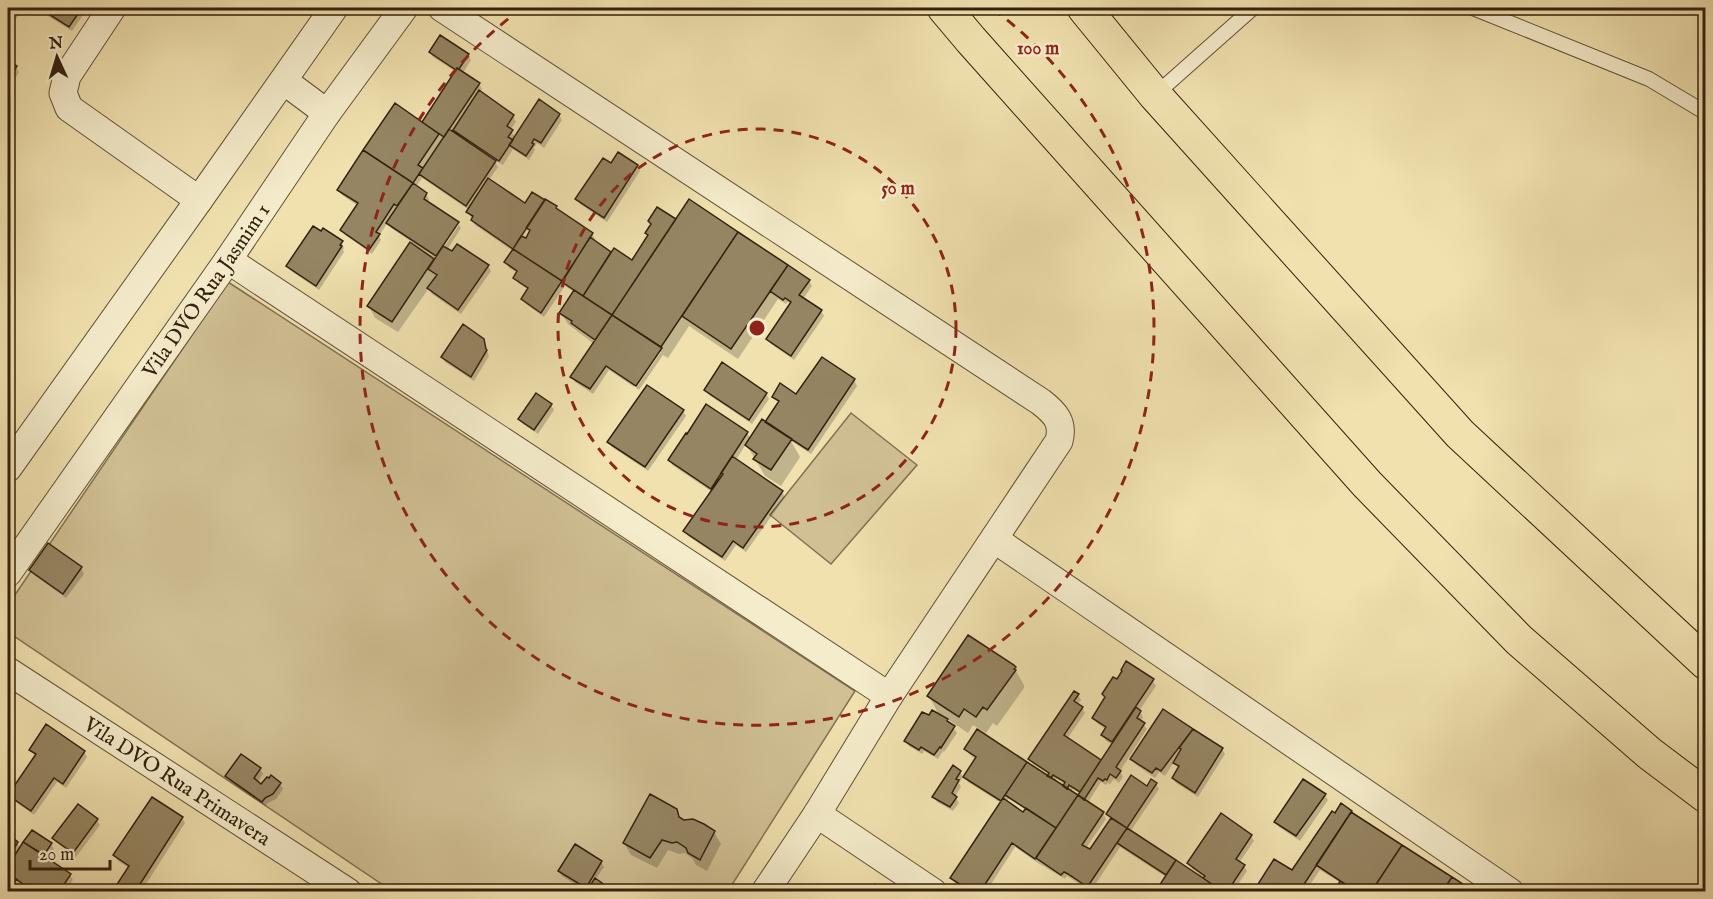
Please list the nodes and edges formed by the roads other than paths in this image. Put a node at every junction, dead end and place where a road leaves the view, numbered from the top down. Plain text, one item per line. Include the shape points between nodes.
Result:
1 (112, 8) edge
2 (334, 8) edge
3 (404, 8) edge
4 (442, 8) edge
5 (944, 8) edge
6 (1084, 8) edge
7 (1252, 8) edge
8 (1473, 8) edge
9 (284, 81) junction
10 (1155, 95) junction
11 (327, 113) junction
12 (1706, 113) edge
13 (200, 200) junction
14 (228, 261) junction
15 (8, 468) edge
16 (994, 539) junction
17 (8, 573) edge
18 (1706, 663) edge
19 (8, 671) edge
20 (889, 696) junction
21 (1706, 796) edge
22 (817, 814) junction
23 (348, 891) edge
24 (765, 891) edge
25 (933, 891) edge
26 (1510, 891) edge

1 - 13 street via 67,76 63,93 69,108
2 - 9 street
3 - 11 street, Vila DVO Rua Jasmim 1
4 - 16 street via 1054,412 1061,433 1059,441
5 - 21 highway via 1375,492 1519,640 1649,753
6 - 10 highway
7 - 10 lane
8 - 12 lane via 1649,79
9 - 11 street
9 - 13 street
10 - 18 highway via 1460,434
11 - 14 street, Vila DVO Rua Jasmim 1
13 - 15 street
14 - 17 street, Vila DVO Rua Jasmim 1
14 - 20 street
16 - 20 street
16 - 26 street
19 - 23 street, Vila DVO Rua Primavera
20 - 22 street
22 - 24 street
22 - 25 street

